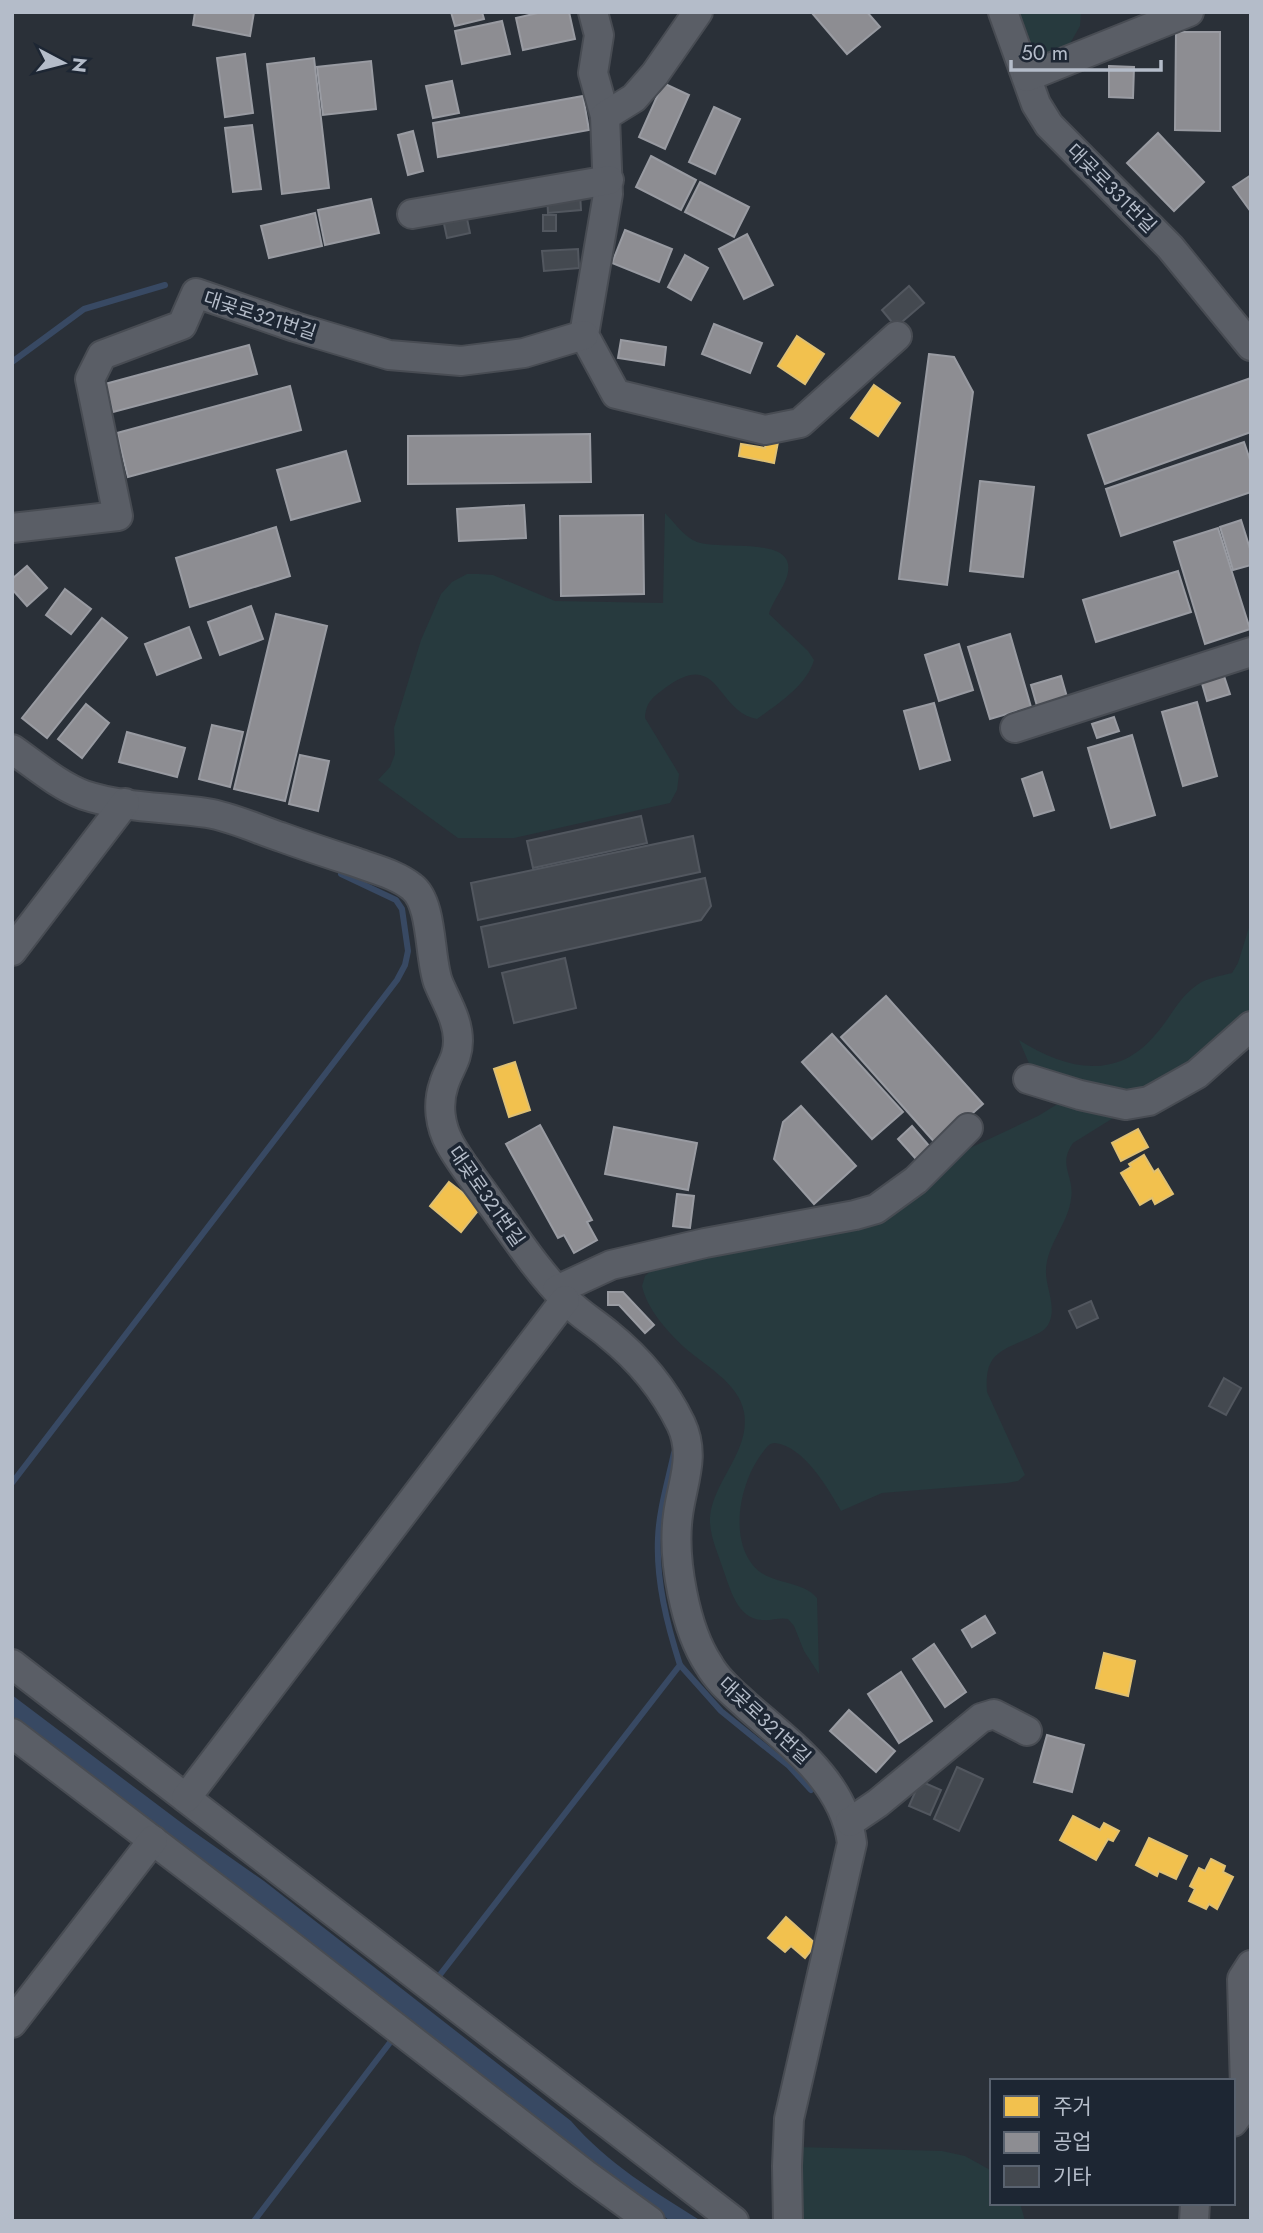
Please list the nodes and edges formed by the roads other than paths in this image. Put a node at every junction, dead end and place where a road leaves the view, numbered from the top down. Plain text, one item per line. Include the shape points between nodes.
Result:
1 (593, 12) edge
2 (698, 12) edge
3 (1003, 12) edge
4 (1189, 12) edge
5 (1027, 77) junction
6 (605, 116) junction
7 (609, 180) junction
8 (412, 214) dead end
9 (584, 335) junction
10 (897, 336) dead end
11 (1251, 346) edge
12 (12, 528) edge
13 (1251, 652) edge
14 (1015, 728) dead end
15 (12, 749) edge
16 (125, 803) junction
17 (12, 951) edge
18 (1251, 1026) edge
19 (1028, 1079) dead end
20 (968, 1128) dead end
21 (561, 1295) junction
22 (12, 1664) edge
23 (1027, 1731) dead end
24 (12, 1733) edge
25 (186, 1798) junction
26 (850, 1822) junction
27 (153, 1840) junction
28 (1251, 1965) edge
29 (12, 2023) edge
30 (1235, 2119) edge
31 (650, 2221) edge
32 (734, 2221) edge
33 (788, 2221) edge

1 - 6 lane via 599,35 593,73
2 - 6 lane via 634,98
3 - 5 lane, 대곶로331번길
4 - 5 lane
5 - 11 lane, 대곶로331번길 via 1049,125 1170,247
6 - 7 lane
7 - 8 lane
7 - 9 lane
9 - 10 lane via 616,394 765,430 800,423
9 - 12 lane, 대곶로321번길 via 524,353 461,361 389,355 196,293 182,326 102,355 90,379 118,516
13 - 14 lane
15 - 16 lane, 대곶로321번길 via 74,790
16 - 17 lane
16 - 21 lane, 대곶로321번길 via 212,814 382,872 411,886 421,897 438,980 458,1034 458,1050 441,1097 443,1128 451,1146
18 - 19 lane via 1197,1074 1149,1101 1126,1105
20 - 21 lane via 916,1180 876,1209 611,1265
21 - 25 lane
21 - 26 lane, 대곶로321번길 via 647,1371 684,1431 689,1455 678,1516 682,1593 692,1634 709,1667 816,1767
22 - 25 lane
23 - 26 lane via 994,1714 981,1718
24 - 27 lane
25 - 32 lane
26 - 33 lane via 852,1843 789,2119
27 - 29 lane
27 - 31 lane
28 - 30 lane via 1241,1979 1245,2088 1242,2110

